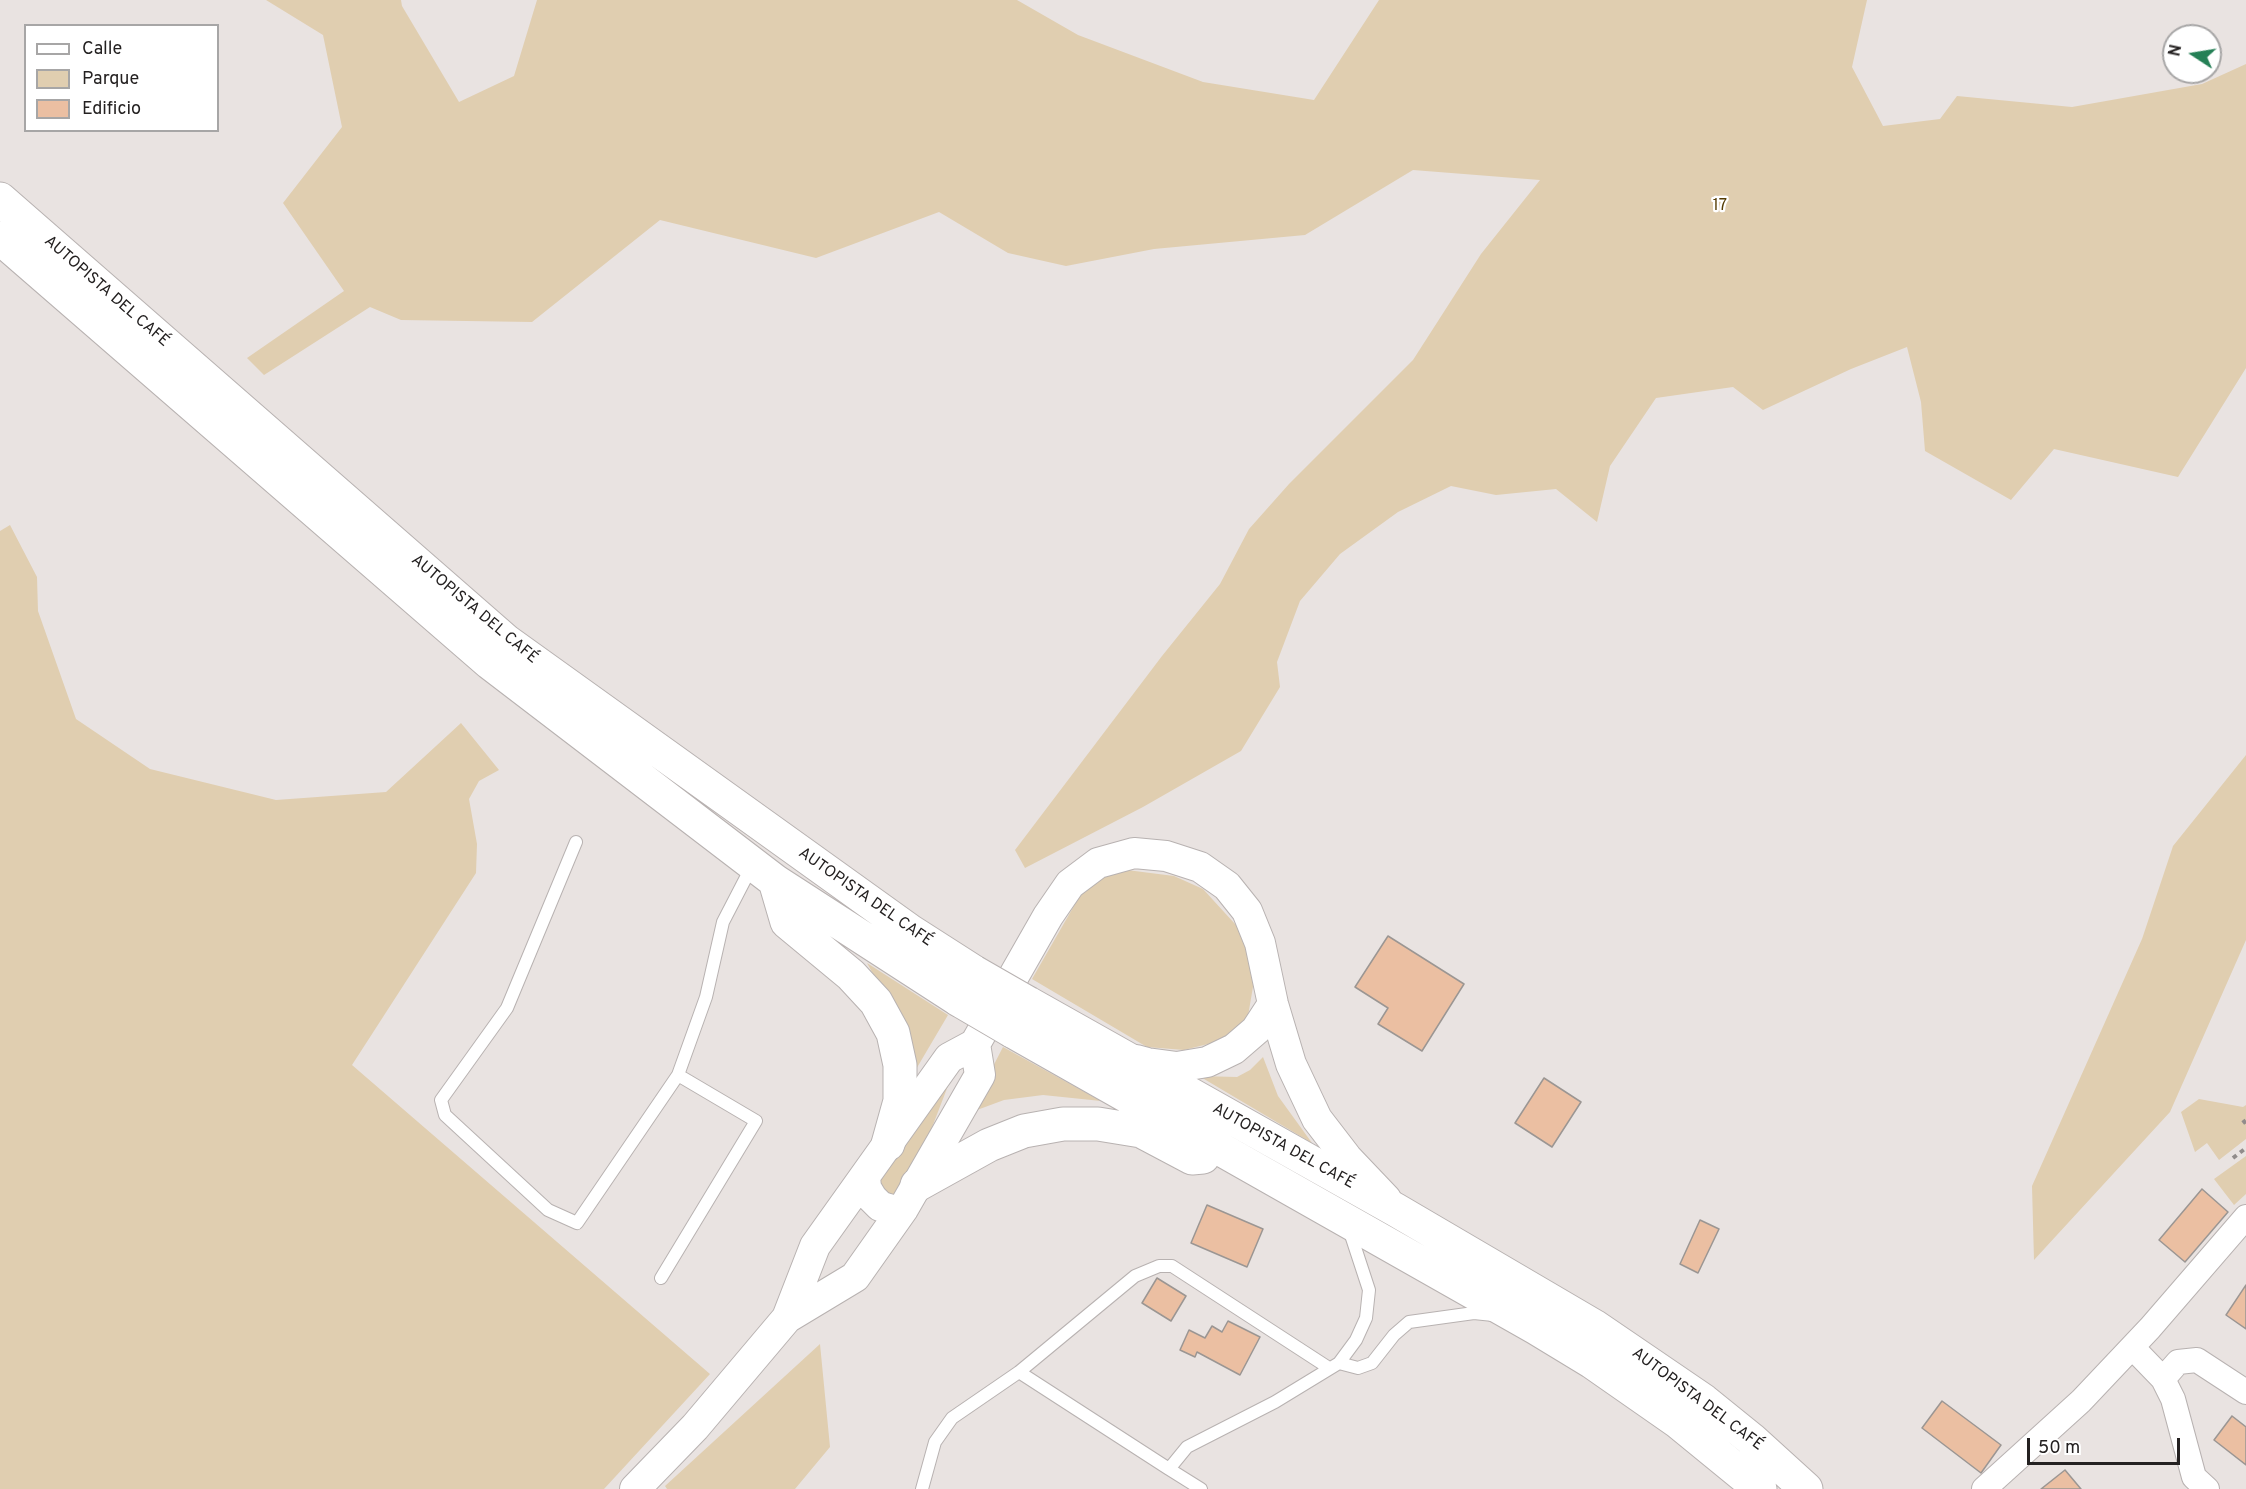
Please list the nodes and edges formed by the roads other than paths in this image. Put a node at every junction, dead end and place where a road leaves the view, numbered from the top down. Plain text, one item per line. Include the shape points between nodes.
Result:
1 (0, 199) edge
2 (0, 238) edge
3 (576, 842) dead end
4 (764, 873) junction
5 (966, 986) junction
6 (1273, 1004) junction
7 (975, 1044) junction
8 (1119, 1055) junction
9 (678, 1075) junction
10 (888, 1144) junction
11 (1233, 1156) junction
12 (865, 1176) junction
13 (910, 1197) junction
14 (1396, 1210) junction
15 (2246, 1217) edge
16 (1345, 1219) junction
17 (661, 1278) dead end
18 (1517, 1317) junction
19 (787, 1318) junction
20 (2132, 1347) junction
21 (1334, 1366) junction
22 (1019, 1372) junction
23 (2163, 1379) junction
24 (2246, 1392) edge
25 (1169, 1469) junction
26 (635, 1489) edge
27 (922, 1489) edge
28 (1201, 1489) edge
29 (1760, 1489) edge
30 (1806, 1489) edge
31 (1984, 1489) edge
32 (2207, 1489) edge

1 - 5 highway, AUTOPISTA DEL CAFÉ via 506,641 910,931
2 - 4 highway, AUTOPISTA DEL CAFÉ via 490,663
3 - 9 lane via 507,1008 441,1100 445,1115 548,1210 577,1223
4 - 5 highway, AUTOPISTA DEL CAFÉ
4 - 9 lane via 723,922 706,997
4 - 10 highway via 787,922 851,975 876,1002 893,1033 900,1065 900,1101
5 - 8 highway, AUTOPISTA DEL CAFÉ, bridge via 1028,1003
5 - 11 highway, AUTOPISTA DEL CAFÉ, bridge via 1012,1031
6 - 7 street via 1260,943 1247,911 1227,886 1200,867 1166,856 1134,853 1098,863 1070,885 1047,916
6 - 8 street via 1256,1030 1233,1049 1207,1062 1177,1067
6 - 14 street via 1291,1064 1317,1119
7 - 10 street via 949,1058
7 - 13 street via 980,1075
8 - 14 highway, AUTOPISTA DEL CAFÉ
9 - 17 lane via 756,1121
10 - 12 street
11 - 13 highway via 1192,1158 1140,1131 1098,1124 1063,1124 1024,1131 989,1145
11 - 16 highway, AUTOPISTA DEL CAFÉ
12 - 13 street via 866,1188 880,1206 891,1210
12 - 19 street via 815,1246
13 - 19 street via 855,1277
14 - 30 highway, AUTOPISTA DEL CAFÉ via 1634,1352 1726,1418
15 - 20 street
16 - 18 highway, AUTOPISTA DEL CAFÉ
16 - 21 lane via 1369,1290 1366,1318 1356,1340
18 - 21 lane via 1474,1313 1409,1322 1372,1363 1358,1368
18 - 29 highway, AUTOPISTA DEL CAFÉ via 1638,1393
19 - 26 street via 695,1427
20 - 23 street
20 - 31 street via 2081,1401
21 - 22 lane via 1172,1266 1159,1266 1135,1276
21 - 25 lane via 1275,1402 1187,1447
22 - 25 lane
22 - 27 lane via 952,1418 935,1442
23 - 24 street via 2178,1362 2197,1360
23 - 32 street via 2173,1399 2194,1476
25 - 28 lane

